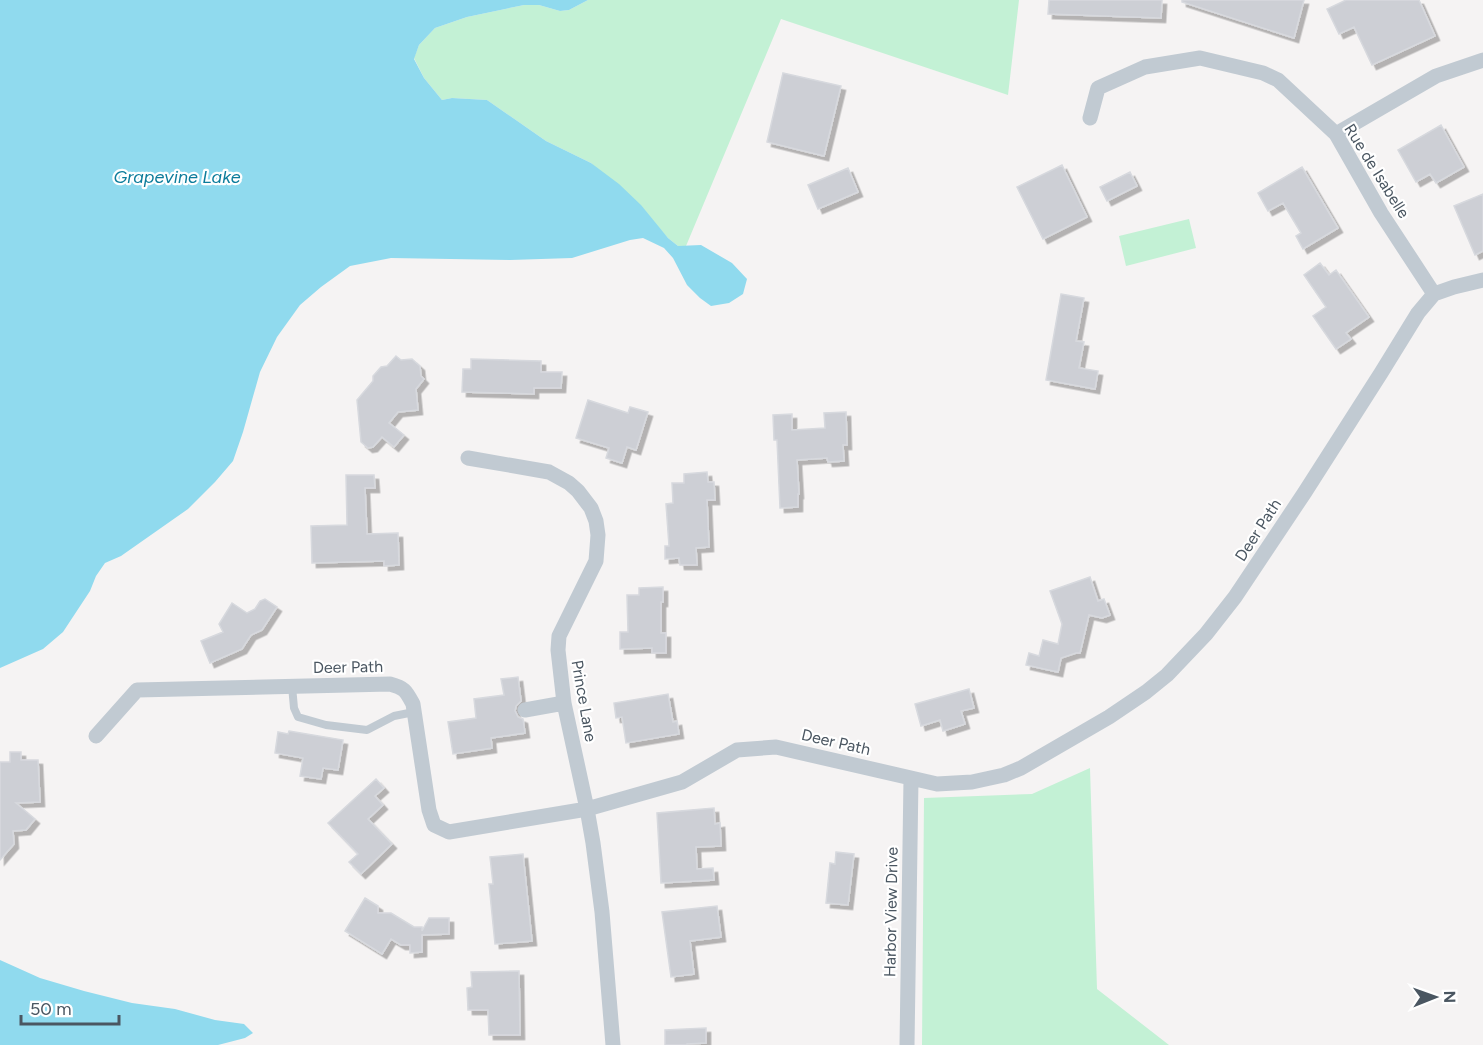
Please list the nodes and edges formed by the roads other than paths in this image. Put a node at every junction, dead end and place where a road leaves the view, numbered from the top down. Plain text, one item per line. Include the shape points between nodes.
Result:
1 (1483, 60) edge
2 (1090, 118) dead end
3 (1336, 134) junction
4 (1483, 280) edge
5 (1434, 294) junction
6 (468, 459) dead end
7 (292, 686) junction
8 (564, 703) junction
9 (525, 710) dead end
10 (414, 712) junction
11 (96, 736) dead end
12 (911, 779) junction
13 (587, 809) junction
14 (613, 1045) edge
15 (907, 1045) edge

1 - 3 street via 1436,76
2 - 3 street, Rue de Isabelle via 1098,88 1145,66 1200,58 1278,80
3 - 5 street, Rue de Isabelle
4 - 5 street
5 - 12 street, Deer Path via 1235,597 1167,675 1109,717 1004,775 937,784
6 - 8 street, Prince Lane via 549,472 569,483 592,509 598,535 596,561 559,636
7 - 10 street, Deer Path via 390,684 406,691
7 - 10 lane via 298,717 326,725 367,730 394,716
7 - 11 street, Deer Path via 137,690
8 - 9 street
8 - 13 street, Prince Lane
10 - 13 street, Deer Path via 434,825 448,832
12 - 13 street, Deer Path via 776,747 737,750 682,782
12 - 15 street, Harbor View Drive
13 - 14 street, Prince Lane via 602,912

